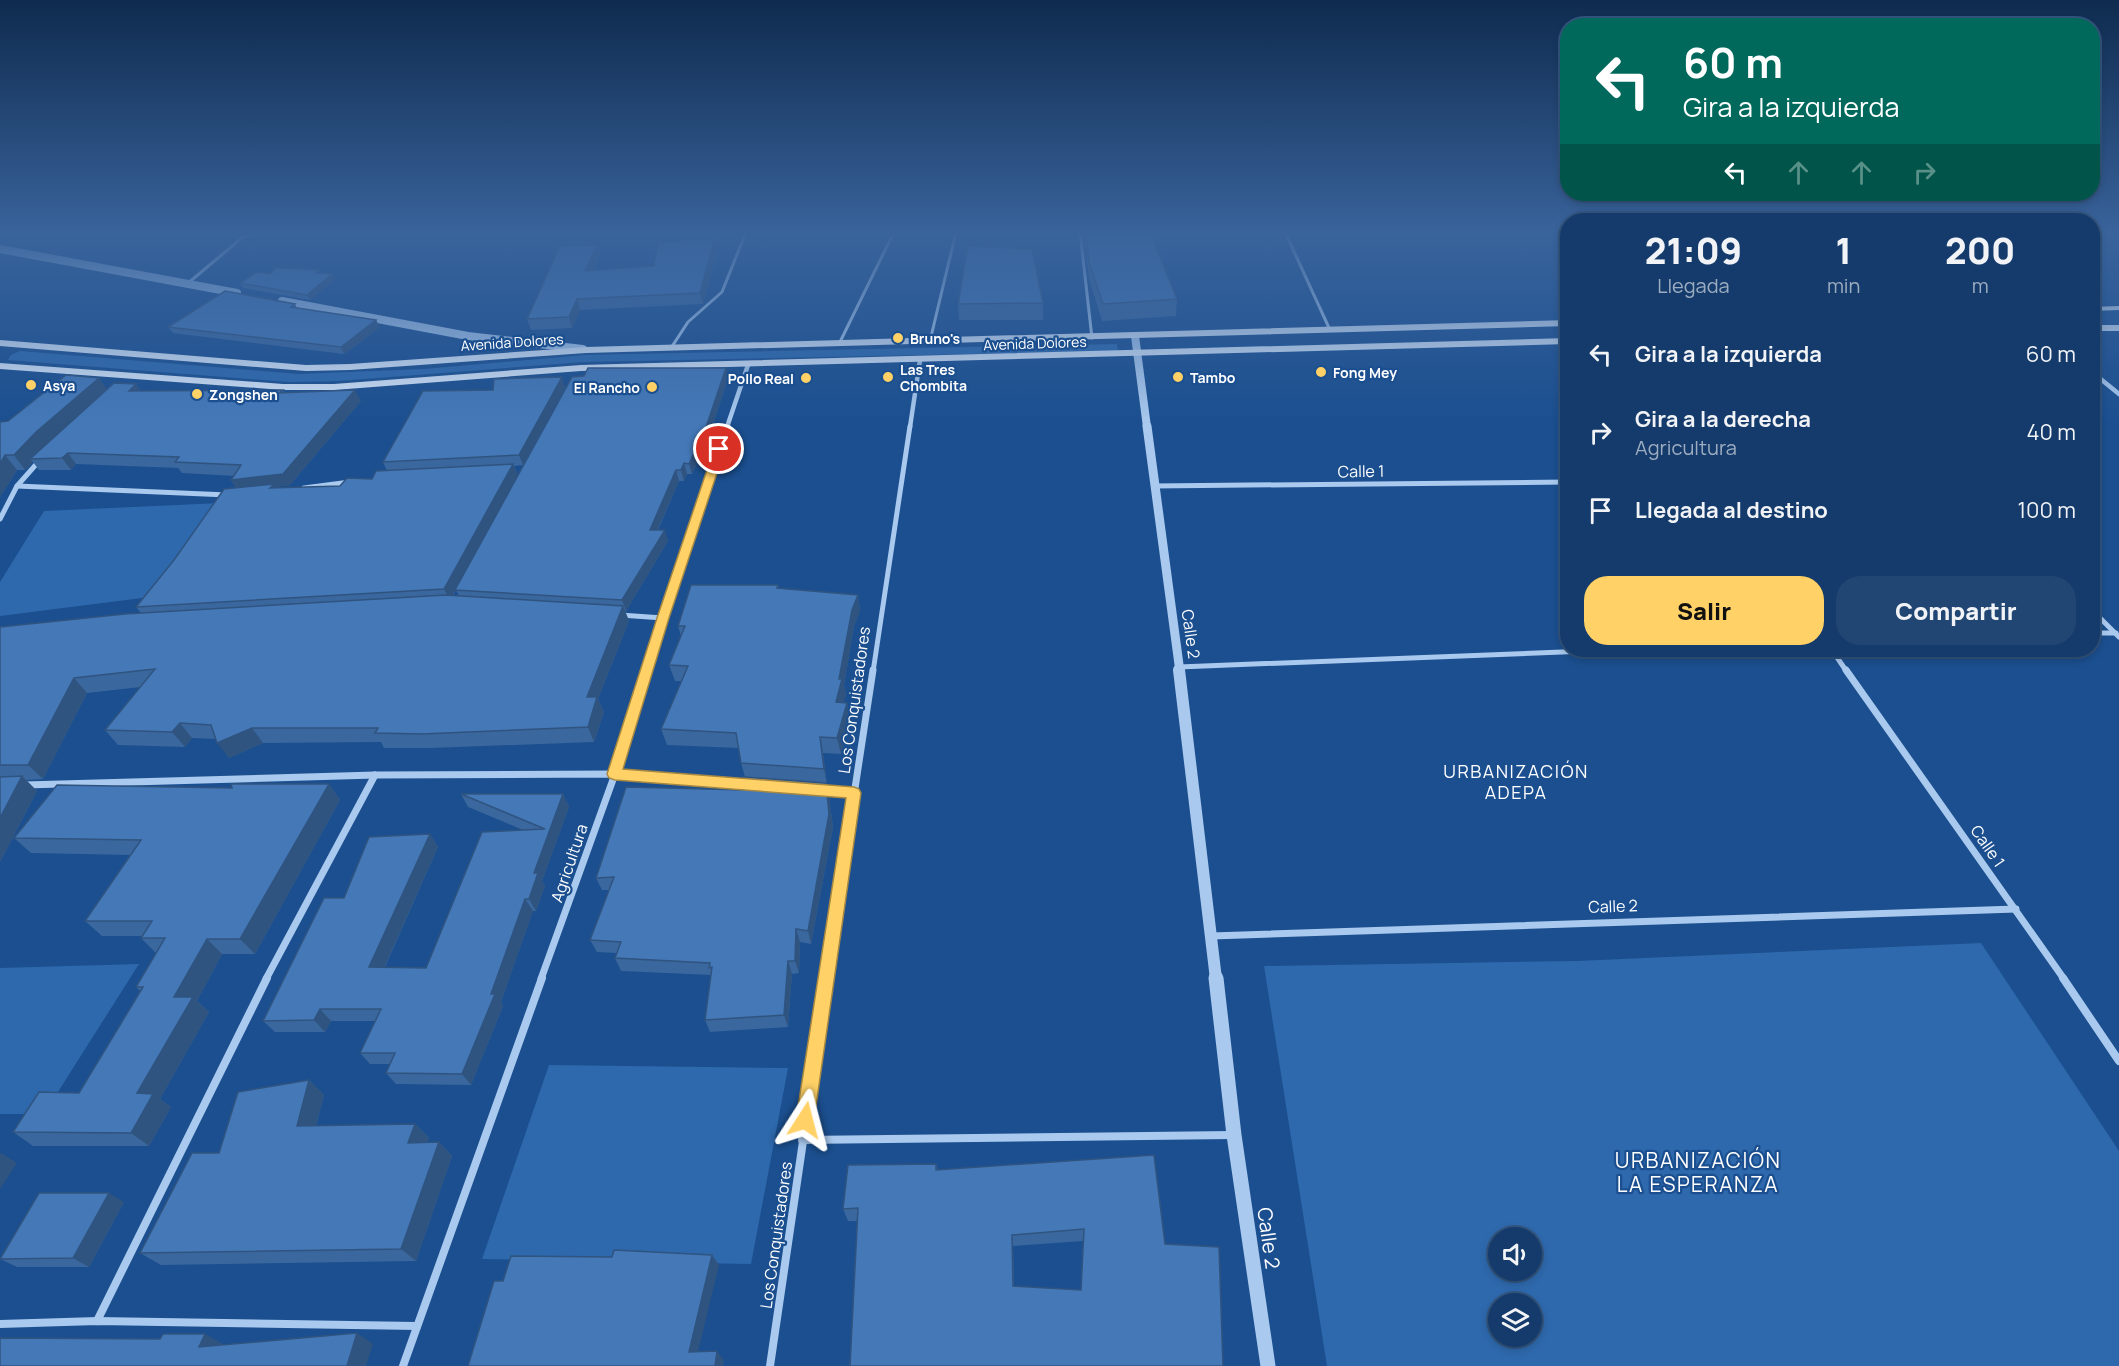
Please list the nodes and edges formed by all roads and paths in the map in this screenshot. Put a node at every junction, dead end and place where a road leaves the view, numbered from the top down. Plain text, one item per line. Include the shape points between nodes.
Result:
1 (718, 296) edge
2 (863, 296) edge
3 (941, 296) edge
4 (1087, 296) edge
5 (1314, 296) edge
6 (269, 299) edge
7 (2119, 308) edge
8 (2100, 309) edge
9 (1560, 323) edge
10 (2100, 328) edge
11 (2119, 328) edge
12 (1330, 330) junction
13 (1135, 336) junction
14 (1092, 338) junction
15 (930, 341) junction
16 (1560, 341) edge
17 (0, 343) edge
18 (839, 344) junction
19 (671, 348) junction
20 (586, 350) junction
21 (1137, 354) junction
22 (920, 360) junction
23 (748, 365) junction
24 (0, 366) edge
25 (581, 368) junction
26 (135, 375) junction
27 (576, 379) edge
28 (2100, 379) edge
29 (126, 383) edge
30 (2119, 394) edge
31 (43, 458) edge
32 (356, 481) edge
33 (1560, 482) edge
34 (17, 486) junction
35 (1154, 486) junction
36 (299, 488) edge
37 (230, 495) edge
38 (0, 519) edge
39 (607, 614) edge
40 (2100, 617) edge
41 (663, 618) junction
42 (2100, 633) edge
43 (2118, 634) edge
44 (1560, 652) edge
45 (1837, 657) edge
46 (1179, 667) junction
47 (615, 774) junction
48 (375, 775) junction
49 (21, 785) edge
50 (763, 786) edge
51 (808, 789) edge
52 (854, 793) junction
53 (2016, 909) junction
54 (1212, 936) junction
55 (2119, 1061) edge
56 (1234, 1135) junction
57 (802, 1140) junction
58 (97, 1321) junction
59 (0, 1324) edge
60 (417, 1326) junction
61 (403, 1366) edge
62 (770, 1366) edge
63 (1268, 1366) edge

1 - 19 lane via 688,322
2 - 18 lane
3 - 15 lane
4 - 14 lane
5 - 12 lane
6 - 20 street via 468,336
7 - 8 main road
9 - 12 main road, Avenida Dolores
10 - 11 main road
12 - 13 main road, Avenida Dolores
13 - 14 main road, Avenida Dolores
13 - 21 street, Calle 2
14 - 15 main road, Avenida Dolores
15 - 18 main road, Avenida Dolores
16 - 21 main road, Avenida Dolores
17 - 20 main road, Avenida Dolores via 306,368
18 - 19 main road, Avenida Dolores
19 - 20 main road, Avenida Dolores
21 - 22 main road, Avenida Dolores
21 - 35 street, Calle 2
22 - 23 main road, Avenida Dolores
22 - 52 street, Los Conquistadores
23 - 25 main road, Avenida Dolores
23 - 41 street, Agricultura
24 - 26 main road, Avenida Dolores
25 - 26 main road, Avenida Dolores via 334,387 283,387
25 - 27 street
26 - 29 street
28 - 30 street
31 - 34 street
32 - 36 street
33 - 35 street, Calle 1
34 - 37 street
34 - 38 street
35 - 46 street, Calle 2
39 - 41 street
40 - 43 street
41 - 47 street, Agricultura
42 - 43 street
44 - 46 street
45 - 53 street, Calle 1
46 - 54 street, Calle 2
47 - 48 street
47 - 50 street
47 - 60 street, Agricultura
48 - 49 street
48 - 58 street via 277,957
51 - 52 street
52 - 57 street, Los Conquistadores
53 - 54 street, Calle 2
53 - 55 street, Calle 1
54 - 56 street, Calle 2
56 - 57 street
56 - 63 street, Calle 2
57 - 62 street, Los Conquistadores
58 - 59 street
58 - 60 street
60 - 61 street, Agricultura

